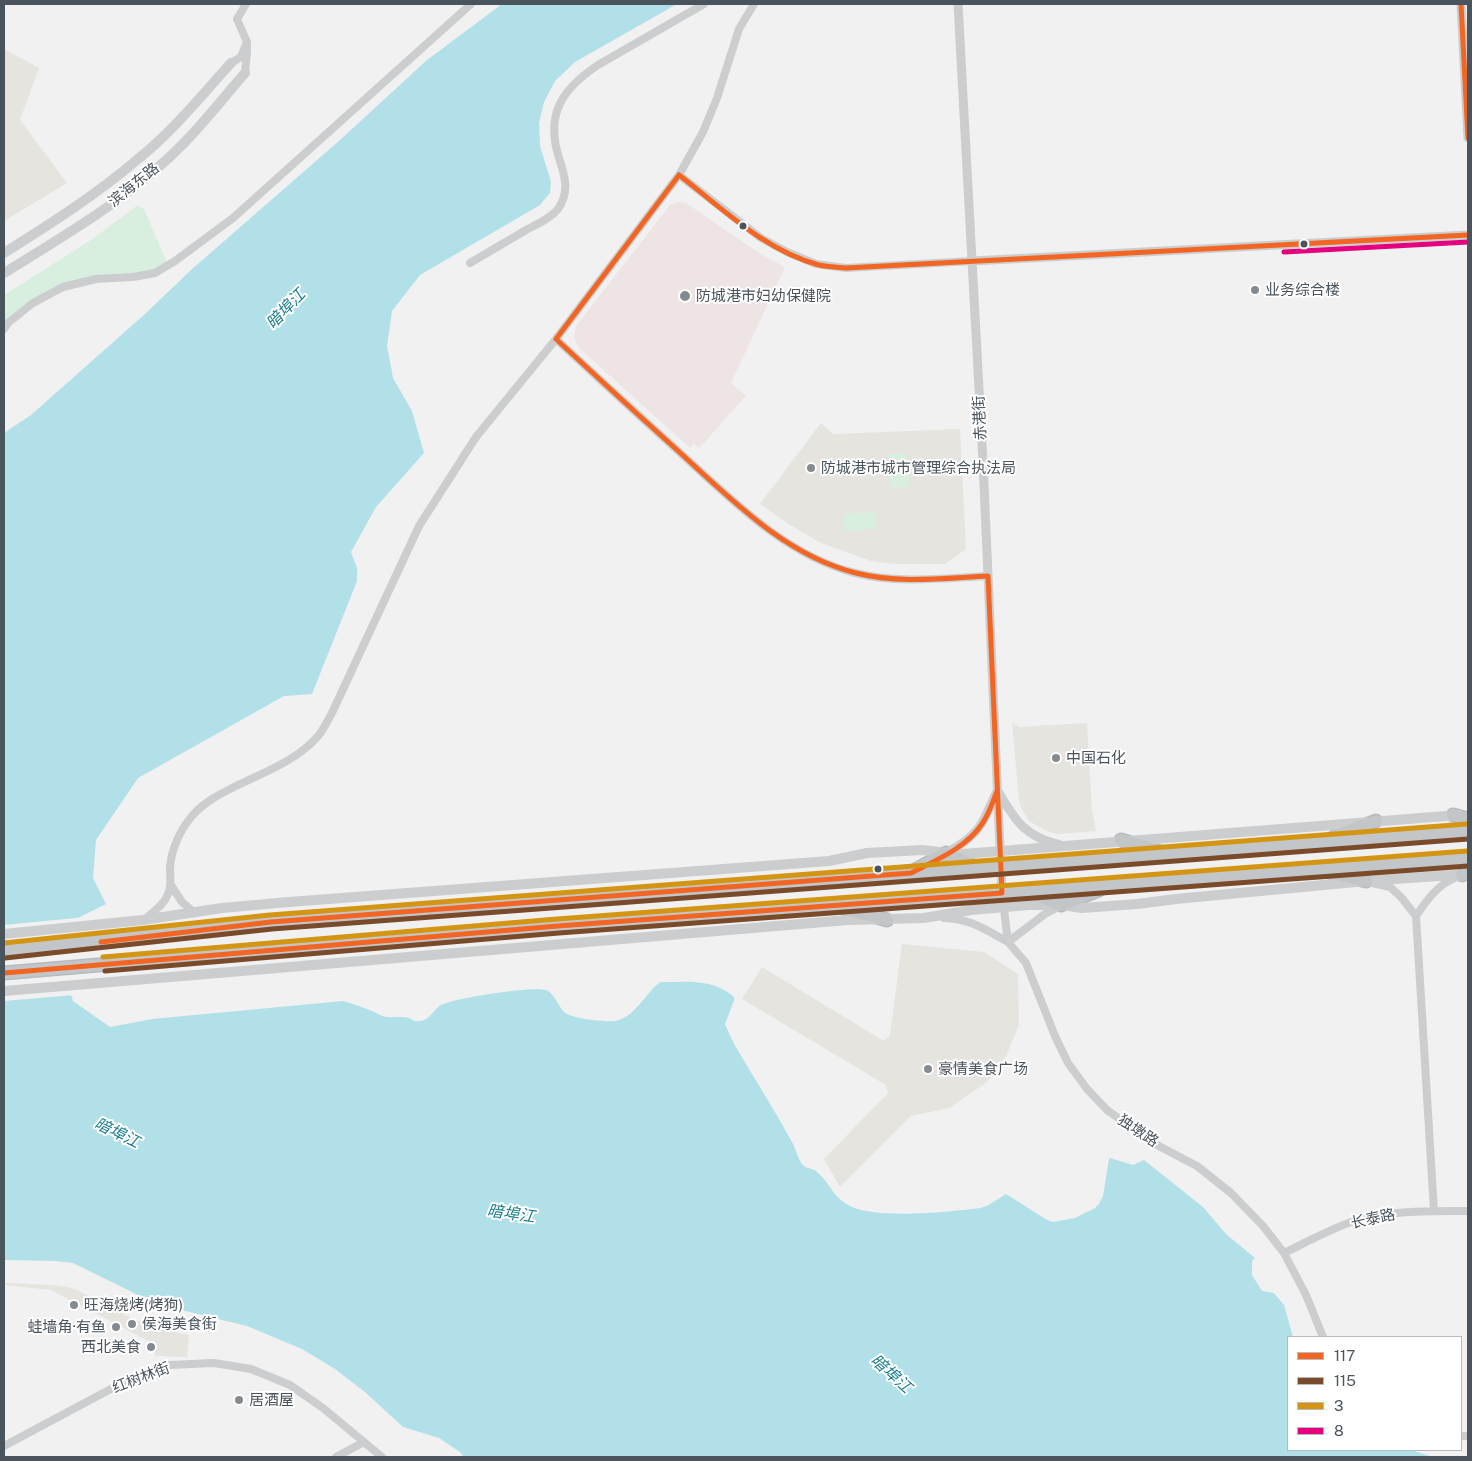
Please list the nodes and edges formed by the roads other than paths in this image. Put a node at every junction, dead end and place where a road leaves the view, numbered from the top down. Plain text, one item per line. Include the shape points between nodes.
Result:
1 (246, 4) edge
2 (470, 4) edge
3 (704, 4) edge
4 (754, 4) edge
5 (958, 4) edge
6 (1462, 4) edge
7 (247, 42) junction
8 (231, 63) joint
9 (245, 73) joint
10 (1468, 138) edge
11 (679, 175) junction
12 (1468, 235) edge
13 (4, 253) edge
14 (972, 261) junction
15 (470, 263) dead end
16 (4, 274) edge
17 (4, 329) edge
18 (556, 339) junction
19 (988, 576) junction
20 (997, 790) junction
21 (1468, 814) edge
22 (1453, 815) junction
23 (1468, 819) edge
24 (1376, 821) junction
25 (1468, 831) edge
26 (1121, 840) junction
27 (1319, 842) junction
28 (1062, 845) junction
29 (1000, 850) junction
30 (946, 853) junction
31 (1168, 854) junction
32 (1468, 858) edge
33 (1000, 866) junction
34 (976, 868) junction
35 (1317, 869) junction
36 (911, 873) junction
37 (1466, 874) edge
38 (1366, 881) junction
39 (171, 884) junction
40 (1112, 885) junction
41 (1028, 891) junction
42 (1002, 893) junction
43 (1062, 905) junction
44 (833, 906) junction
45 (1003, 907) junction
46 (195, 913) junction
47 (1416, 916) junction
48 (924, 918) junction
49 (143, 920) junction
50 (887, 920) junction
51 (4, 934) edge
52 (1008, 942) junction
53 (4, 951) edge
54 (4, 973) edge
55 (4, 990) edge
56 (1434, 1211) junction
57 (1468, 1211) edge
58 (1284, 1253) junction
59 (1323, 1336) edge
60 (364, 1442) junction
61 (4, 1446) edge
62 (336, 1457) edge
63 (382, 1457) edge

1 - 7 street via 237,19
2 - 17 street via 233,218 175,261 155,272 96,279 63,287 33,303
3 - 15 street via 598,65 568,90 554,118 554,138 565,174 563,199 552,215
4 - 11 street via 739,29 703,132
5 - 14 street, 赤港街
6 - 10 street
7 - 8 street via 241,57
7 - 9 street
8 - 13 main road, 滨海东路 via 140,158 88,198
9 - 16 main road, 滨海东路 via 184,142 152,171 113,203
11 - 14 street via 761,238 816,264 846,268
11 - 18 street
12 - 14 street
14 - 19 street, 赤港街
18 - 19 street via 750,517 812,557 855,573 883,578
18 - 39 street via 476,437 419,526 321,733 304,750 207,802 192,816 174,848
19 - 20 street, 赤港街
20 - 28 street via 1013,816 1029,833 1043,841
20 - 29 street, 赤港街
20 - 30 street via 983,824 971,837
21 - 22 main road
22 - 23 highway
22 - 24 main road
24 - 26 main road
24 - 27 highway
25 - 27 highway
26 - 28 main road
26 - 31 highway
27 - 31 highway
28 - 29 main road
29 - 30 main road
29 - 33 street, 赤港街
30 - 34 highway
30 - 36 highway
30 - 46 main road via 924,850 867,853 829,861 289,902
31 - 33 highway
32 - 35 highway
33 - 34 highway
33 - 42 street, 赤港街
34 - 36 highway
35 - 38 highway
35 - 40 highway
36 - 53 highway via 271,922
37 - 38 main road
37 - 47 street via 1447,881 1430,895
38 - 43 main road via 1138,904 1082,908
38 - 47 street via 1390,887
39 - 46 street via 182,902
39 - 49 street via 164,901
40 - 41 highway
40 - 43 highway
41 - 42 highway
41 - 43 highway
42 - 44 highway
42 - 45 street
43 - 45 main road
43 - 52 street
44 - 50 highway
44 - 54 highway
45 - 48 main road
45 - 52 street
46 - 49 main road
47 - 56 street
48 - 50 main road
48 - 52 street via 958,918 976,923
49 - 51 main road
50 - 55 main road via 848,920
52 - 58 street, 独墩路 via 1026,963 1055,1036 1068,1063 1087,1090 1130,1126 1155,1144 1197,1166 1230,1193
56 - 57 street, 长泰路
56 - 58 street, 长泰路 via 1394,1213 1355,1221
58 - 59 street, 独墩路
60 - 61 street, 红树林街 via 290,1385 251,1370 214,1363 169,1365 153,1370 122,1383
60 - 62 street
60 - 63 street, 红树林街

